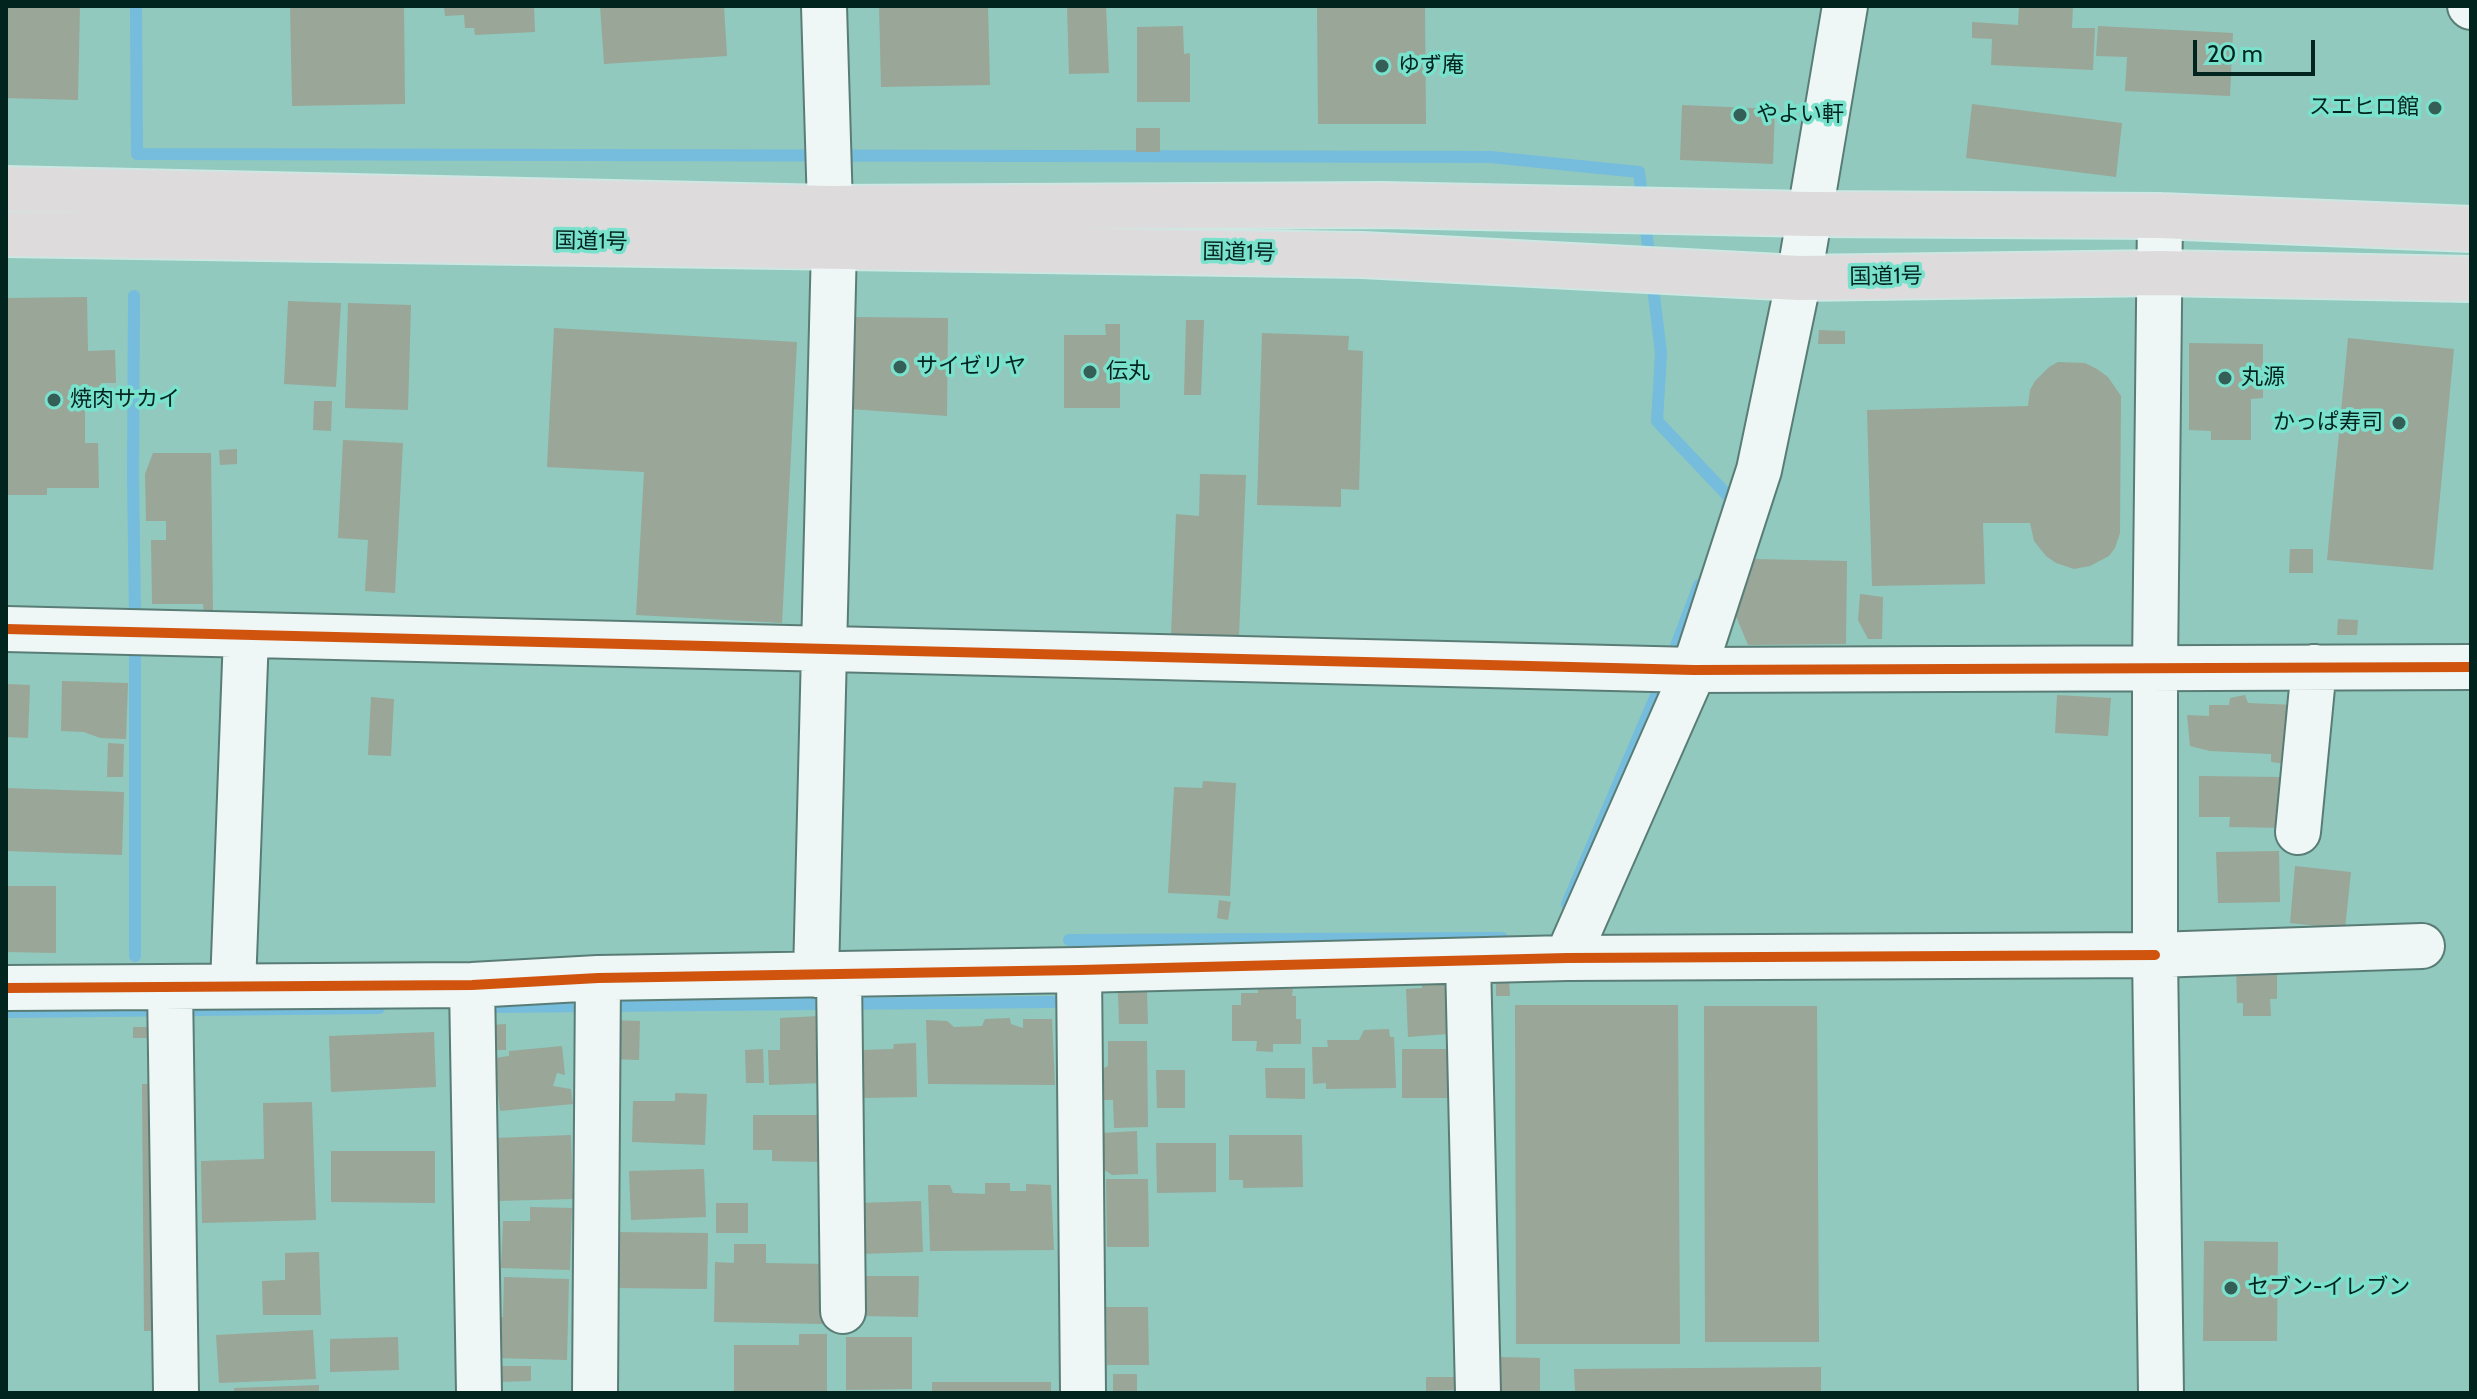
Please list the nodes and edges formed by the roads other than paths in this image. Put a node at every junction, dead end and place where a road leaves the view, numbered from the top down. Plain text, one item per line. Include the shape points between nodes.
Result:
1 (824, 6) edge
2 (1845, 6) edge
3 (6, 189) edge
4 (1810, 214) junction
5 (2160, 216) junction
6 (832, 227) junction
7 (2471, 229) edge
8 (6, 234) edge
9 (2160, 273) junction
10 (1799, 278) junction
11 (2471, 279) edge
12 (6, 629) edge
13 (246, 635) junction
14 (824, 649) junction
15 (2155, 667) junction
16 (2314, 667) junction
17 (2471, 667) edge
18 (1694, 670) junction
19 (2298, 832) dead end
20 (2422, 946) dead end
21 (2155, 955) junction
22 (1567, 958) junction
23 (1468, 961) junction
24 (1079, 970) junction
25 (828, 975) junction
26 (598, 978) junction
27 (472, 985) junction
28 (233, 986) junction
29 (170, 987) junction
30 (6, 988) edge
31 (843, 1311) dead end
32 (176, 1393) edge
33 (479, 1393) edge
34 (595, 1393) edge
35 (1083, 1393) edge
36 (1478, 1393) edge
37 (2161, 1393) edge

1 - 6 street
2 - 4 street
3 - 6 highway, 国道1号
4 - 5 highway, 国道1号
4 - 6 highway, 国道1号 via 1383,205
4 - 10 street
5 - 7 highway, 国道1号
5 - 9 street
6 - 8 highway, 国道1号
6 - 10 highway, 国道1号
6 - 14 street
9 - 10 highway, 国道1号
9 - 11 highway, 国道1号
9 - 15 street
10 - 18 street via 1759,470
12 - 13 street
13 - 14 street
13 - 28 street
14 - 18 street
14 - 25 street
15 - 16 street
15 - 18 street
15 - 21 street
16 - 17 street
16 - 19 street
18 - 22 street
20 - 21 street
21 - 22 street
21 - 37 street
22 - 23 street
23 - 24 street
23 - 36 street
24 - 25 street
24 - 35 street
25 - 26 street
25 - 31 street
26 - 27 street
26 - 34 street
27 - 28 street
27 - 33 street
28 - 29 street
29 - 30 street
29 - 32 street

